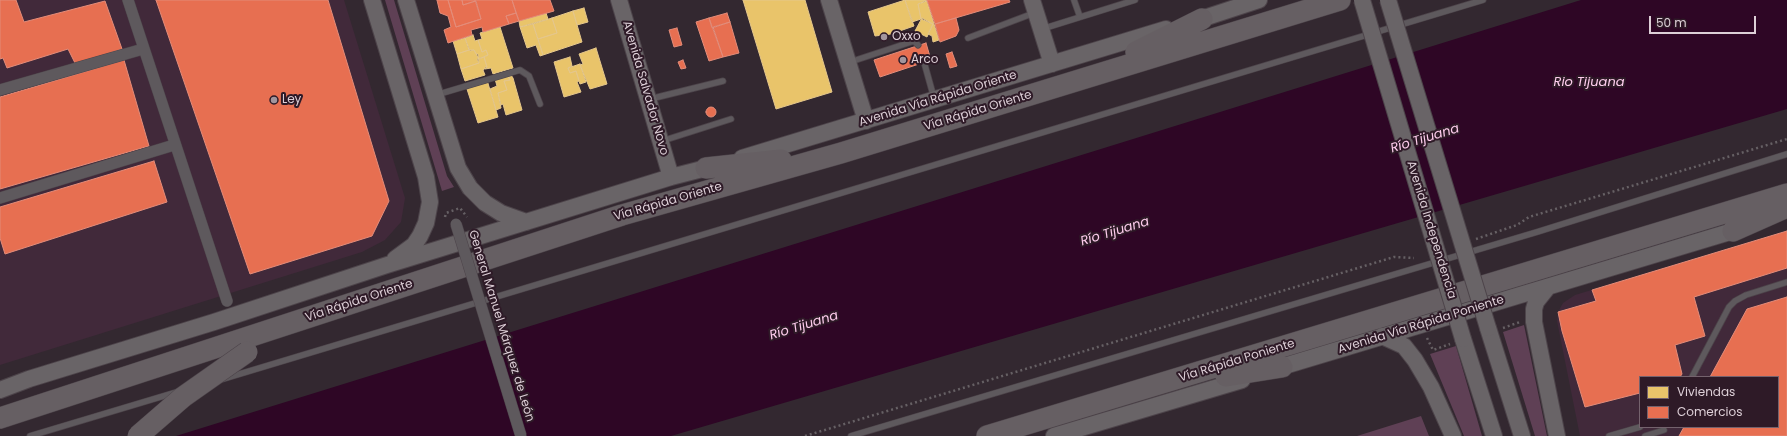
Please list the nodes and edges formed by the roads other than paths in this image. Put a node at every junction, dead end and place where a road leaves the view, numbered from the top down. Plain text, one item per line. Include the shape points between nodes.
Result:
1 (128, 0) edge
2 (372, 0) edge
3 (406, 0) edge
4 (618, 0) edge
5 (829, 0) edge
6 (1074, 0) edge
7 (1135, 0) edge
8 (1259, 0) edge
9 (1340, 0) edge
10 (1362, 0) edge
11 (1388, 0) edge
12 (1483, 0) edge
13 (1034, 6) edge
14 (1080, 17) junction
15 (1202, 19) junction
16 (1041, 29) junction
17 (968, 38) dead end
18 (918, 45) dead end
19 (143, 49) junction
20 (848, 62) junction
21 (924, 62) dead end
22 (1052, 64) junction
23 (1088, 77) junction
24 (724, 80) dead end
25 (0, 90) edge
26 (436, 95) junction
27 (648, 99) junction
28 (935, 100) junction
29 (540, 104) dead end
30 (731, 119) dead end
31 (866, 121) junction
32 (660, 141) junction
33 (174, 145) junction
34 (841, 153) junction
35 (1787, 154) edge
36 (706, 168) junction
37 (671, 177) junction
38 (707, 191) junction
39 (617, 194) joint
40 (1787, 194) edge
41 (0, 198) edge
42 (1787, 207) edge
43 (1787, 215) edge
44 (526, 222) junction
45 (456, 224) dead end
46 (1734, 231) junction
47 (387, 265) junction
48 (1787, 282) edge
49 (1487, 285) joint
50 (1548, 287) junction
51 (227, 301) dead end
52 (1382, 336) junction
53 (184, 359) junction
54 (1282, 367) junction
55 (1693, 376) edge
56 (1148, 388) junction
57 (0, 390) edge
58 (0, 411) edge
59 (0, 418) edge
60 (1639, 427) edge
61 (1665, 428) edge
62 (30, 436) edge
63 (138, 436) edge
64 (521, 436) edge
65 (851, 436) edge
66 (987, 436) edge
67 (1054, 436) edge
68 (1453, 436) edge
69 (1494, 436) edge
70 (1522, 436) edge
71 (1557, 436) edge
72 (1610, 436) edge
73 (1645, 436) edge
74 (1661, 436) edge

1 - 19 street
2 - 47 main road via 426,177 430,202 426,223 414,245
3 - 26 main road
4 - 27 main road, Avenida Salvador Novo
5 - 20 main road
6 - 14 lane
7 - 14 lane
8 - 15 main road, Avenida Vía Rápida Oriente
9 - 23 highway, Vía Rápida Oriente
10 - 69 main road, Avenida Independencia, bridge via 1457,342
11 - 70 main road, bridge via 1496,328
12 - 62 lane via 494,299
13 - 16 main road
13 - 17 lane
14 - 16 lane
15 - 22 main road, Avenida Vía Rápida Oriente
15 - 23 highway
16 - 22 main road
18 - 20 lane via 914,41
19 - 25 street
19 - 33 street
20 - 31 main road
21 - 28 lane
22 - 28 main road, Avenida Vía Rápida Oriente
23 - 34 highway, Vía Rápida Oriente
24 - 27 lane
26 - 29 lane via 520,70 529,76
26 - 44 main road via 452,152 470,188 485,203 501,213
27 - 32 main road, Avenida Salvador Novo
28 - 31 main road, Avenida Vía Rápida Oriente
30 - 32 lane
31 - 36 main road, Avenida Vía Rápida Oriente
32 - 37 main road, Avenida Salvador Novo
33 - 41 street
33 - 51 street
34 - 36 highway
34 - 38 highway, Vía Rápida Oriente
35 - 65 lane via 1537,232
36 - 37 main road, Avenida Vía Rápida Oriente
37 - 39 main road, Avenida Vía Rápida Oriente
38 - 53 highway, Vía Rápida Oriente via 622,214
38 - 63 highway, bridge via 290,334 247,352 183,397
39 - 44 main road, Vía Rápida Oriente
40 - 49 highway, Avenida Vía Rápida Poniente
42 - 46 highway
43 - 46 main road, Avenida Vía Rápida Poniente
44 - 47 main road, Vía Rápida Oriente
45 - 64 street, General Manuel Márquez de León, bridge
46 - 50 main road, Avenida Vía Rápida Poniente
47 - 57 main road, Vía Rápida Oriente
48 - 55 lane via 1735,301 1729,307
49 - 56 highway, Vía Rápida Poniente
50 - 52 main road, Avenida Vía Rápida Poniente
50 - 71 main road via 1536,302 1534,322
52 - 54 main road, Avenida Vía Rápida Poniente
52 - 68 main road via 1404,346 1415,360 1431,387
53 - 58 highway
53 - 59 highway, Vía Rápida Oriente
54 - 56 highway
54 - 67 main road, Avenida Vía Rápida Poniente
56 - 66 highway, Vía Rápida Poniente
60 - 72 lane
61 - 73 lane
61 - 74 lane

